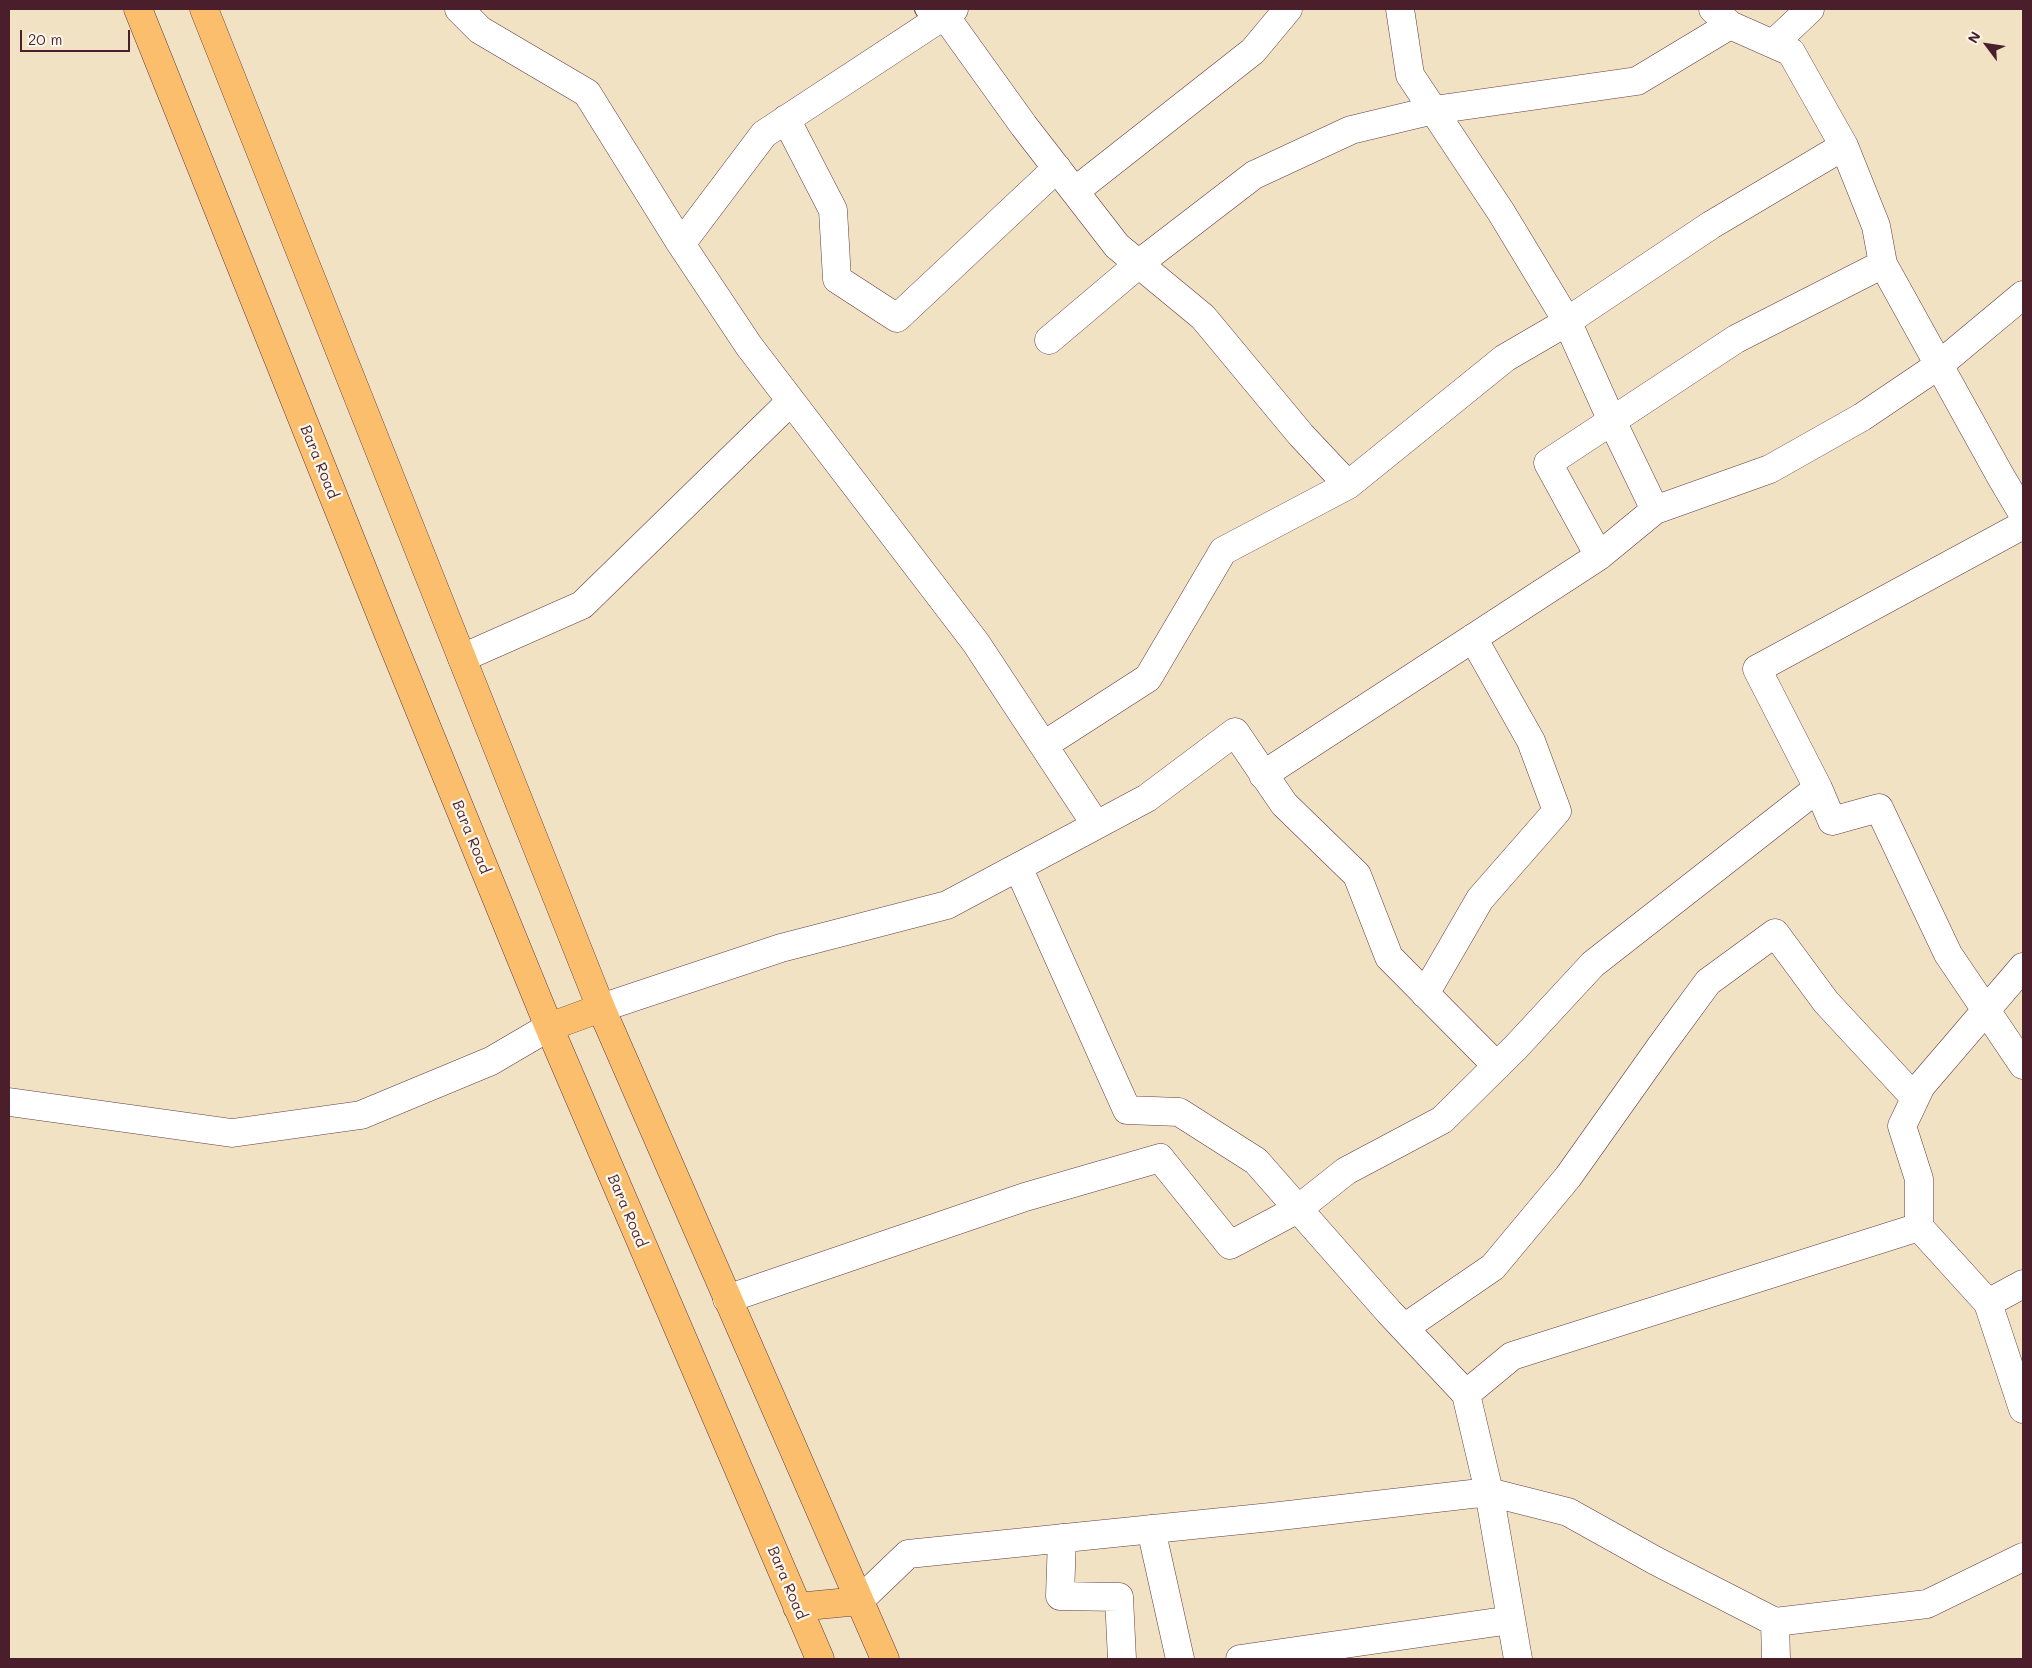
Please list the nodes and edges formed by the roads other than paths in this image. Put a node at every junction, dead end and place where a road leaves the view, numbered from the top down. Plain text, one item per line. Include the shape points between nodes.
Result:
1 (138, 9) edge
2 (204, 9) edge
3 (459, 9) edge
4 (1288, 9) edge
5 (1400, 9) edge
6 (1810, 9) edge
7 (939, 14) edge
8 (1722, 17) edge
9 (1773, 44) junction
10 (1434, 110) junction
11 (786, 119) junction
12 (1844, 146) junction
13 (1057, 168) junction
14 (1075, 191) junction
15 (681, 244) junction
16 (1139, 263) junction
17 (1883, 264) junction
18 (2023, 295) edge
19 (1567, 321) junction
20 (1049, 340) dead end
21 (1940, 365) junction
22 (791, 401) junction
23 (1612, 422) junction
24 (1348, 485) junction
25 (1655, 510) junction
26 (2023, 514) edge
27 (2023, 525) edge
28 (1599, 556) junction
29 (1473, 638) junction
30 (462, 658) junction
31 (1044, 744) junction
32 (1263, 775) junction
33 (1818, 788) junction
34 (1096, 825) junction
35 (1018, 867) junction
36 (2023, 966) edge
37 (1425, 994) junction
38 (601, 1008) junction
39 (1985, 1011) junction
40 (549, 1028) junction
41 (2023, 1065) edge
42 (1497, 1066) junction
43 (1915, 1098) junction
44 (9, 1102) edge
45 (1298, 1209) junction
46 (1919, 1227) junction
47 (2023, 1284) edge
48 (727, 1299) junction
49 (1988, 1303) junction
50 (1404, 1328) junction
51 (1466, 1394) junction
52 (2023, 1408) edge
53 (1489, 1492) junction
54 (1151, 1529) junction
55 (1062, 1538) junction
56 (2023, 1557) edge
57 (859, 1602) junction
58 (797, 1607) junction
59 (1511, 1620) junction
60 (1775, 1622) junction
61 (820, 1659) edge
62 (885, 1659) edge
63 (1122, 1659) edge
64 (1180, 1659) edge
65 (1240, 1659) edge
66 (1518, 1659) edge
67 (1776, 1659) edge

1 - 40 main road, Bara Road
2 - 30 main road
3 - 15 street via 480,30 587,93
4 - 14 street via 1253,51
5 - 10 street via 1410,75
6 - 9 street
7 - 11 street
7 - 13 street
8 - 9 street
8 - 10 street via 1637,81
9 - 12 street via 1791,52
10 - 16 street via 1351,130 1254,175
10 - 19 street
11 - 13 street via 833,210 837,279 897,318
11 - 15 street via 764,134
12 - 17 street via 1876,226
12 - 19 street via 1711,225
13 - 14 street
14 - 16 street via 1118,246
15 - 22 street via 749,346
16 - 20 street
16 - 24 street via 1203,317 1301,435
17 - 21 street
17 - 23 street via 1736,339
18 - 21 street
19 - 23 street
19 - 24 street via 1505,358
21 - 25 street via 1862,417 1770,469
21 - 26 street
22 - 30 street via 582,605
22 - 31 street via 976,643
23 - 25 street
23 - 28 street via 1548,463
24 - 31 street via 1224,551 1148,678
25 - 28 street
27 - 33 street via 1757,669
28 - 29 street
29 - 32 street
29 - 37 street via 1531,741 1557,810 1480,900
30 - 38 main road
31 - 34 street
32 - 34 street via 1234,732 1147,798
32 - 37 street via 1284,804 1356,875 1389,957
33 - 39 street via 1832,821 1878,808 1948,954
33 - 42 street via 1593,964
34 - 35 street
35 - 38 street via 947,905 781,948
35 - 45 street via 1127,1110 1179,1112 1256,1161
36 - 39 street
37 - 42 street
38 - 40 main road
38 - 48 main road
39 - 41 street
39 - 43 street via 1921,1086
40 - 44 street via 491,1061 361,1115 232,1133
40 - 58 main road, Bara Road
42 - 45 street via 1442,1120 1346,1171
43 - 46 street via 1902,1126 1920,1179
43 - 50 street via 1826,1002 1775,933 1708,982 1568,1177 1493,1267
45 - 48 street via 1230,1245 1160,1158 1025,1197
45 - 50 street
46 - 49 street
46 - 51 street via 1512,1356
47 - 49 street
48 - 57 main road
49 - 52 street
50 - 51 street
51 - 53 street
53 - 54 street
53 - 59 street
53 - 60 street via 1568,1512
54 - 55 street
54 - 64 street
55 - 57 street via 908,1554
55 - 63 street via 1060,1596 1119,1598
56 - 60 street via 1927,1604
57 - 58 main road
57 - 62 main road
58 - 61 main road, Bara Road
59 - 65 street
59 - 66 street
60 - 67 street

